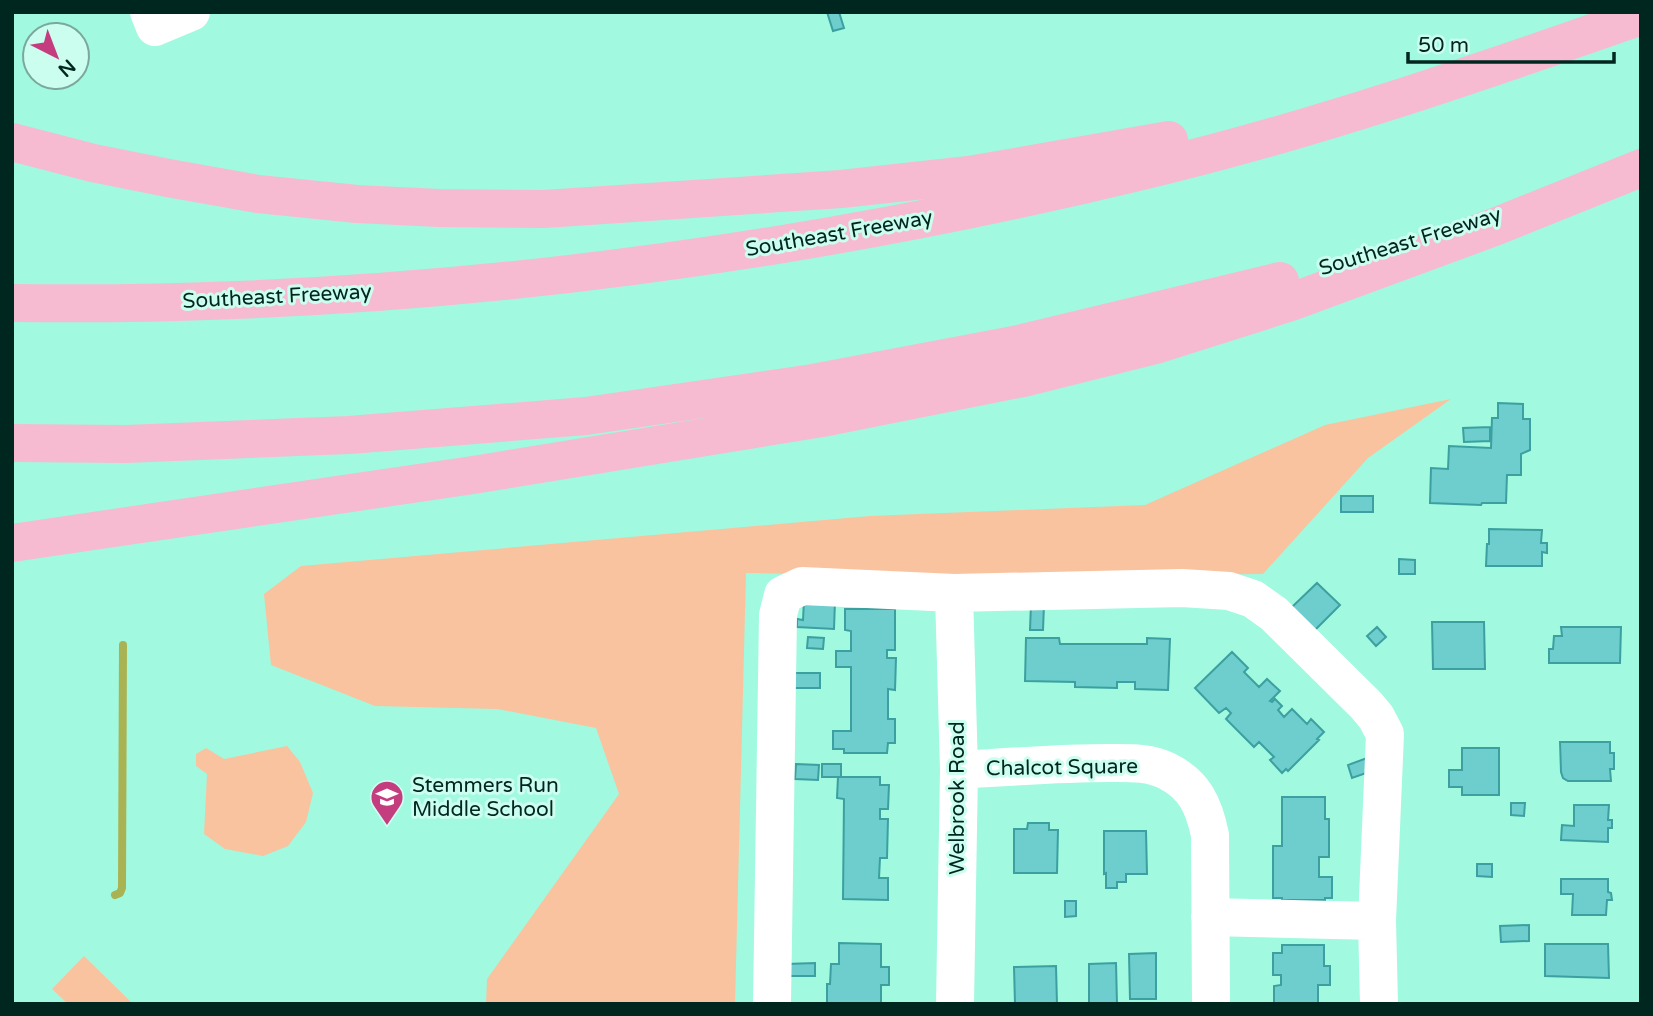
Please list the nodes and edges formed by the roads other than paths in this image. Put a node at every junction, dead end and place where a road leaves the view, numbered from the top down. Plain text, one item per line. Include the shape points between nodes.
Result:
1 (149, 12) edge
2 (191, 12) edge
3 (1641, 16) edge
4 (12, 142) edge
5 (1641, 168) edge
6 (12, 303) edge
7 (12, 443) edge
8 (12, 543) edge
9 (954, 593) junction
10 (959, 770) junction
11 (1210, 917) junction
12 (1377, 921) junction
13 (772, 1004) edge
14 (955, 1004) edge
15 (1210, 1004) edge
16 (1379, 1004) edge

1 - 2 street via 155,26
3 - 4 highway via 1294,116 968,175 841,189 544,209 371,205 194,183
3 - 6 highway, Southeast Freeway via 1438,87 1149,170 978,209 778,246 556,276 328,296
5 - 7 highway, Southeast Freeway via 1283,280 1014,345 813,383 586,416 349,435 126,444
5 - 8 highway via 1291,302 1159,344 1023,378 822,418 473,475
9 - 10 street, Welbrook Road
9 - 12 street via 1229,591 1253,598 1274,614 1366,705 1385,734
9 - 13 street via 802,586 783,596 778,615
10 - 11 street, Chalcot Square via 1086,763 1145,764 1167,771 1192,790 1206,818
10 - 14 street, Welbrook Road
11 - 12 street
11 - 15 street, Chalcot Square
12 - 16 street

